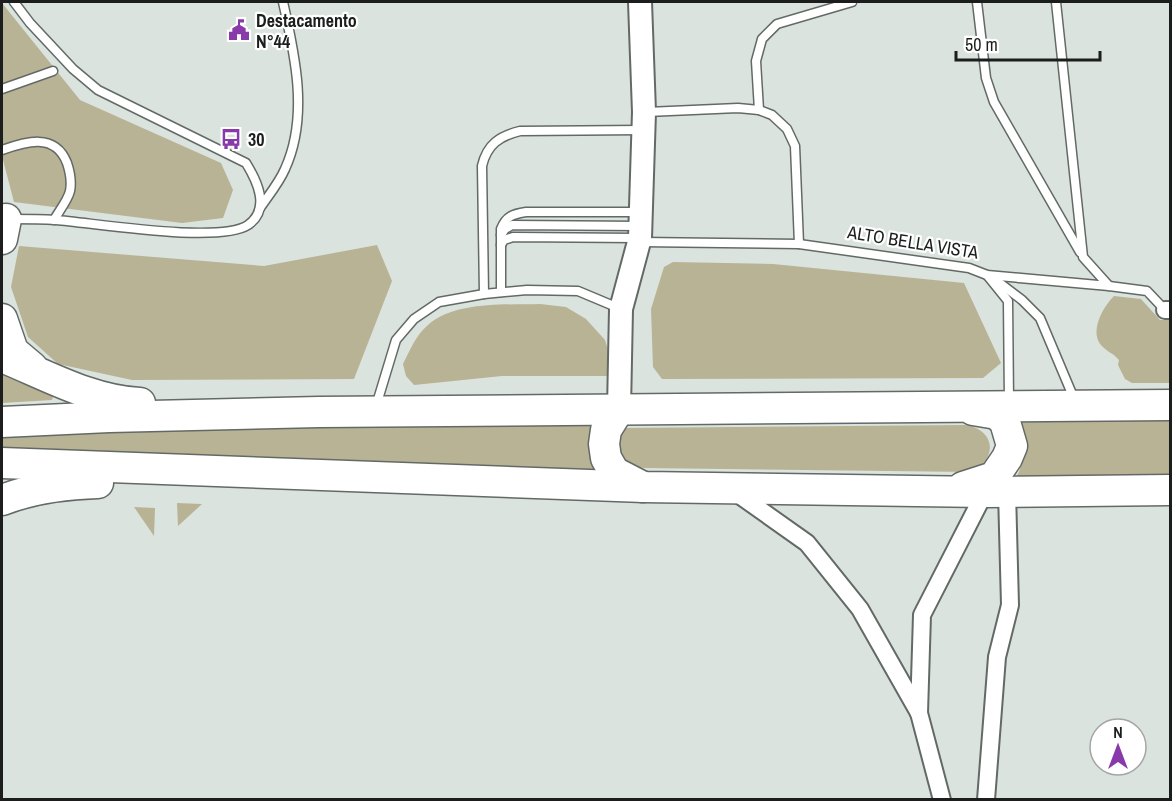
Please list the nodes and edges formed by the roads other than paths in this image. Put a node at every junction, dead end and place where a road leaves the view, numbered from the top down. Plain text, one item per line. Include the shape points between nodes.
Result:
1 (14, 2) edge
2 (283, 2) edge
3 (640, 2) edge
4 (852, 2) edge
5 (976, 2) edge
6 (1056, 2) edge
7 (53, 71) dead end
8 (2, 89) edge
9 (759, 110) junction
10 (643, 121) junction
11 (2, 150) edge
12 (260, 209) junction
13 (54, 220) junction
14 (3, 226) edge
15 (641, 230) junction
16 (501, 240) junction
17 (799, 244) junction
18 (1083, 257) junction
19 (987, 275) junction
20 (1109, 285) junction
21 (501, 292) junction
22 (484, 294) junction
23 (621, 309) junction
24 (1168, 310) edge
25 (2, 319) edge
26 (2, 357) edge
27 (41, 374) junction
28 (1077, 405) junction
29 (1170, 405) edge
30 (619, 409) junction
31 (320, 412) junction
32 (374, 412) junction
33 (1010, 420) junction
34 (2, 422) edge
35 (2, 463) edge
36 (383, 478) junction
37 (644, 487) junction
38 (730, 488) junction
39 (1170, 490) edge
40 (925, 491) junction
41 (996, 492) junction
42 (2, 500) edge
43 (919, 713) junction
44 (942, 800) edge
45 (986, 800) edge

1 - 12 lane via 73,69 98,90 246,163 260,193
2 - 12 lane via 298,93 296,132 285,169
3 - 10 street
4 - 9 lane via 777,24 762,39 756,62
5 - 18 lane via 986,78 994,102
6 - 18 lane
7 - 8 lane
9 - 10 lane via 738,108
9 - 17 lane via 787,129 795,146
10 - 15 street
10 - 22 lane via 520,131 502,136 492,144 482,166
11 - 13 lane via 28,141 57,147 71,175 70,192
12 - 13 lane via 248,225 203,234
13 - 14 lane
15 - 16 lane via 512,225 505,229
15 - 16 lane via 516,213 504,222
15 - 17 lane, ALTO BELLA VISTA
15 - 23 street
16 - 21 lane
17 - 19 lane, ALTO BELLA VISTA via 969,268
18 - 20 lane
19 - 20 lane, ALTO BELLA VISTA
19 - 28 lane via 1040,318
19 - 33 lane via 1008,302
20 - 24 lane, ALTO BELLA VISTA via 1147,291
21 - 22 lane
21 - 23 lane via 578,291
22 - 32 lane via 440,302 414,319 396,340
23 - 30 street
25 - 27 highway via 13,351
26 - 27 highway
27 - 31 highway via 118,402
28 - 29 highway
28 - 33 highway
30 - 32 highway
30 - 33 highway via 946,406
30 - 37 highway via 606,430 606,458 614,472
31 - 32 highway
31 - 34 highway
33 - 40 highway via 1012,446 994,477 970,486
35 - 36 highway
36 - 37 highway
36 - 42 highway via 65,484
37 - 38 highway
38 - 40 highway
38 - 43 street via 807,543 860,609
39 - 41 highway
40 - 41 highway
41 - 43 street via 922,615
41 - 45 street via 1010,605 997,657
43 - 44 street

